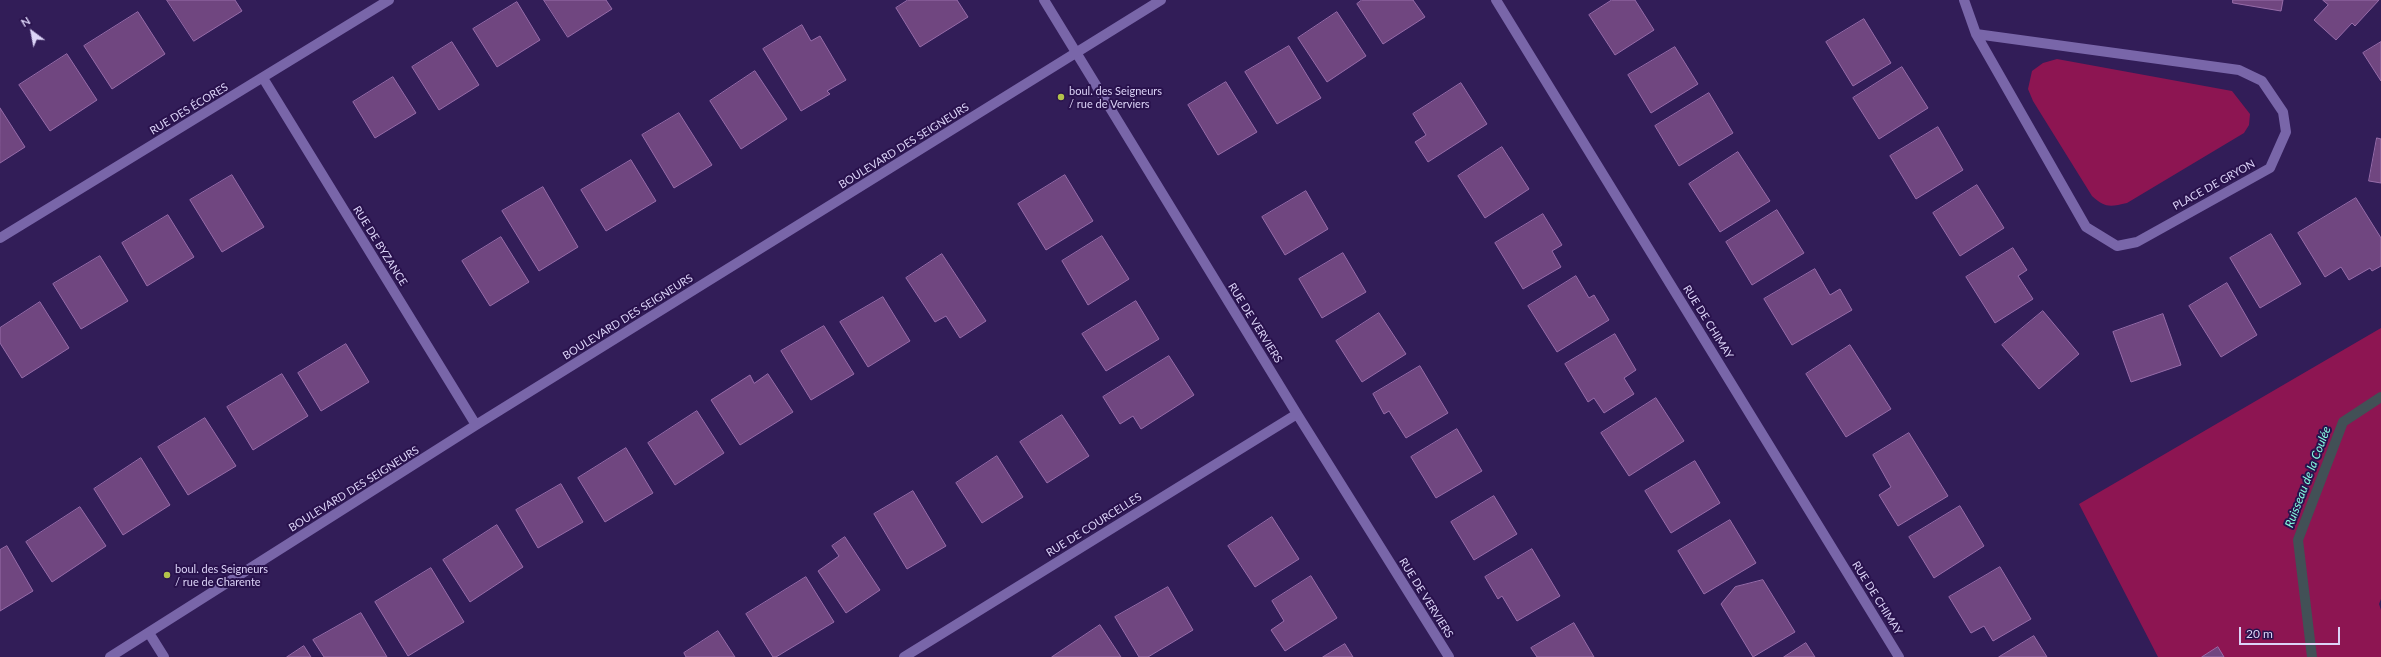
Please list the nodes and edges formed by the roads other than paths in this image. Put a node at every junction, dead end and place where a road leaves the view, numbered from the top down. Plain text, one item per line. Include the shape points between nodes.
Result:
1 (389, 0) edge
2 (1044, 0) edge
3 (1161, 0) edge
4 (1496, 0) edge
5 (1964, 0) edge
6 (1976, 34) junction
7 (1076, 53) junction
8 (263, 78) junction
9 (0, 238) edge
10 (1297, 414) junction
11 (476, 425) junction
12 (149, 633) junction
13 (110, 657) edge
14 (164, 657) edge
15 (904, 657) edge
16 (1449, 657) edge
17 (1899, 657) edge

1 - 8 street, RUE DES ÉCORES
2 - 7 street, RUE DE VERVIERS
3 - 7 street, BOULEVARD DES SEIGNEURS
4 - 17 street, RUE DE CHIMAY
5 - 6 street, PLACE DE GRYON
6 - 6 street, PLACE DE GRYON via 2086,227 2117,246 2137,242 2270,168 2286,132 2283,112 2262,81 2239,70
7 - 10 street, RUE DE VERVIERS
7 - 11 street, BOULEVARD DES SEIGNEURS
8 - 9 street, RUE DES ÉCORES
8 - 11 street, RUE DE BYZANCE
10 - 15 street, RUE DE COURCELLES
10 - 16 street, RUE DE VERVIERS
11 - 12 street, BOULEVARD DES SEIGNEURS
12 - 13 street, BOULEVARD DES SEIGNEURS
12 - 14 street

